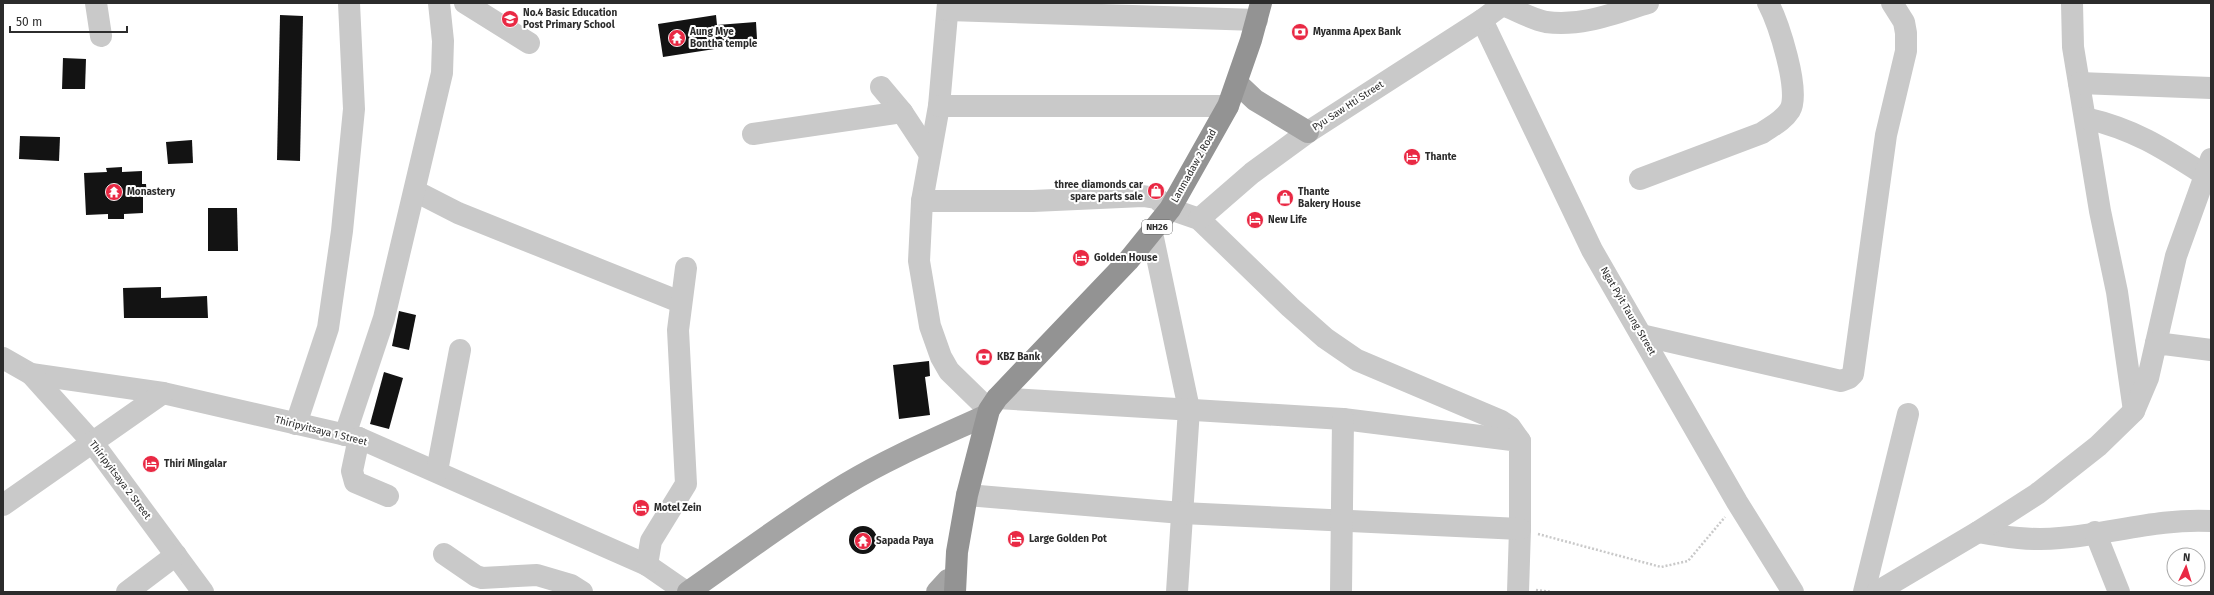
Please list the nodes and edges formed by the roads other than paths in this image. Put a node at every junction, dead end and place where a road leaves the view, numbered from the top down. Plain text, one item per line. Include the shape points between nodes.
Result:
1 (96, 3) edge
2 (350, 3) edge
3 (439, 3) edge
4 (465, 3) edge
5 (1648, 3) edge
6 (1768, 3) edge
7 (1892, 3) edge
8 (2072, 3) edge
9 (1504, 4) edge
10 (948, 7) edge
11 (1259, 12) edge
12 (1482, 20) junction
13 (101, 36) dead end
14 (529, 43) dead end
15 (1236, 82) junction
16 (2078, 83) junction
17 (881, 87) dead end
18 (2211, 88) edge
19 (939, 106) junction
20 (1228, 106) junction
21 (902, 112) junction
22 (2085, 118) junction
23 (1308, 132) junction
24 (753, 134) dead end
25 (929, 153) junction
26 (2208, 167) edge
27 (1640, 178) dead end
28 (415, 192) junction
29 (922, 201) junction
30 (1170, 209) junction
31 (1199, 218) junction
32 (1152, 233) junction
33 (686, 268) dead end
34 (680, 302) junction
35 (1641, 335) junction
36 (2156, 343) junction
37 (460, 350) dead end
38 (2211, 350) edge
39 (3, 358) edge
40 (31, 374) junction
41 (163, 393) junction
42 (991, 408) junction
43 (1189, 409) junction
44 (2134, 411) junction
45 (1908, 414) dead end
46 (1343, 420) junction
47 (296, 424) junction
48 (352, 437) junction
49 (1520, 441) junction
50 (93, 443) junction
51 (437, 471) junction
52 (967, 495) junction
53 (388, 496) dead end
54 (3, 505) edge
55 (1182, 513) junction
56 (1343, 520) junction
57 (2211, 520) edge
58 (1520, 529) junction
59 (1978, 532) junction
60 (2095, 532) junction
61 (444, 554) dead end
62 (176, 555) junction
63 (647, 565) junction
64 (946, 589) edge
65 (127, 592) edge
66 (203, 592) edge
67 (582, 592) edge
68 (687, 592) edge
69 (1177, 592) edge
70 (1341, 592) edge
71 (1518, 592) edge
72 (1793, 592) edge
73 (1864, 592) edge
74 (1877, 592) edge
75 (2120, 592) edge

1 - 13 street
2 - 47 street via 354,109 342,231 328,328
3 - 28 street via 443,41 442,73
4 - 14 street
5 - 9 street via 1585,22 1564,23 1544,22
6 - 27 street via 1786,53 1793,92 1791,109 1780,122 1762,133
7 - 35 street via 1904,22 1906,51 1886,135 1853,374 1841,381
8 - 16 street via 2073,47
9 - 12 street, Pyu Saw Hti Street
10 - 11 street
10 - 19 street
11 - 15 highway, Lanmadaw 2 Road / NH26
12 - 23 street, Pyu Saw Hti Street
12 - 35 street, Ngat Pyit Taung Street via 1592,250
15 - 20 highway, Lanmadaw 2 Road / NH26
15 - 23 main road via 1255,100
16 - 18 street
16 - 22 street
17 - 21 street
19 - 20 street
19 - 25 street
20 - 30 highway, Lanmadaw 2 Road / NH26
21 - 24 street
21 - 25 street
22 - 26 street via 2126,129
22 - 44 street via 2100,211 2117,292
23 - 31 street, Pyu Saw Hti Street
25 - 29 street
26 - 36 street via 2176,256
28 - 34 street via 458,213
28 - 48 street
29 - 30 street via 1033,202 1143,196 1156,198
29 - 42 street via 919,261 930,326 949,371
30 - 31 street
30 - 32 highway, Lanmadaw 2 Road / NH26
31 - 49 street via 1325,338 1357,360 1501,421 1510,427
32 - 42 highway, Lanmadaw 2 Road / NH26
32 - 43 street
33 - 34 street
34 - 63 street via 678,330 686,484 651,541
35 - 72 street, Ngat Pyit Taung Street via 1737,502
36 - 38 street
36 - 44 street via 2148,378
37 - 51 street
39 - 40 street, Thiripyitsaya 1 Street
40 - 41 street, Thiripyitsaya 1 Street
40 - 50 street, Thiripyitsaya 2 Street
41 - 47 street, Thiripyitsaya 1 Street
41 - 50 street
42 - 43 street
42 - 52 highway, NH26
42 - 68 main road via 847,484
43 - 46 street
43 - 55 street
44 - 59 street via 2098,446 2056,480
45 - 73 street
46 - 49 street
46 - 56 street
47 - 48 street, Thiripyitsaya 1 Street
48 - 51 street, Thiripyitsaya 1 Street
48 - 53 street via 352,471 355,482
49 - 58 street
50 - 54 street
50 - 62 street, Thiripyitsaya 2 Street
51 - 63 street, Thiripyitsaya 1 Street
52 - 55 street
52 - 64 highway, NH26 via 957,552
55 - 56 street
55 - 69 street
56 - 58 street
56 - 70 street
57 - 60 street
58 - 71 street
59 - 60 street via 2032,539 2060,538
59 - 74 street
60 - 75 street
61 - 67 street via 482,578 537,575 571,585
62 - 65 street
62 - 66 street, Thiripyitsaya 2 Street
63 - 68 street, Thiripyitsaya 1 Street

